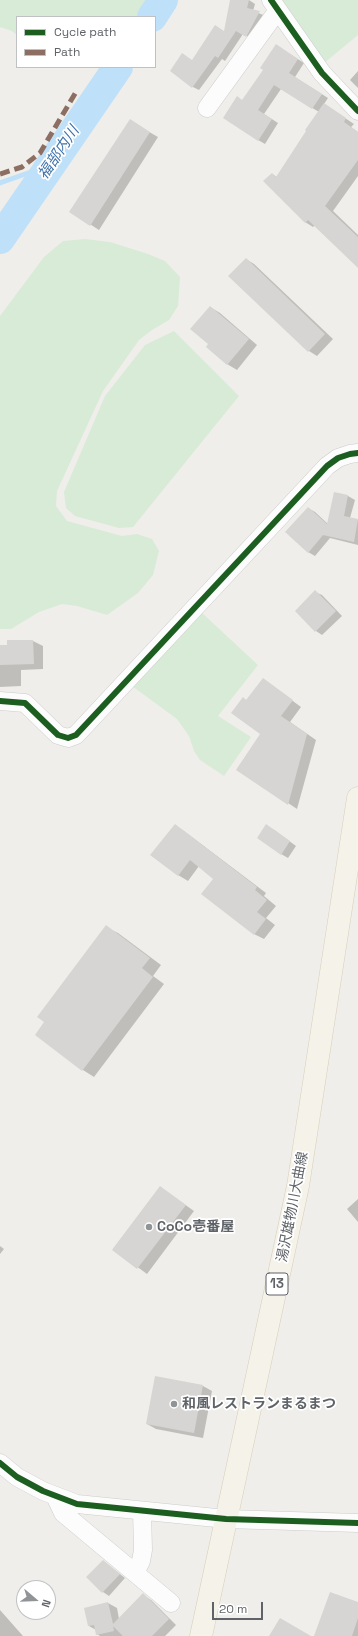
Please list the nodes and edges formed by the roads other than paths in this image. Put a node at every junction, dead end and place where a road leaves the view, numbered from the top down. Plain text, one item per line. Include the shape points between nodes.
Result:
1 (274, 5) edge
2 (207, 108) dead end
3 (358, 111) edge
4 (358, 453) edge
5 (0, 701) edge
6 (358, 798) edge
7 (0, 1463) edge
8 (55, 1496) junction
9 (142, 1511) junction
10 (226, 1519) junction
11 (358, 1523) edge
12 (135, 1573) junction
13 (171, 1603) dead end
14 (201, 1636) edge

1 - 2 street
1 - 3 street via 322,72
4 - 5 street via 338,458 327,466 76,735 68,738 58,735 25,703
6 - 10 main road, 湯沢雄物川大曲線 / 13 via 298,1186
7 - 8 street via 17,1477
8 - 9 street via 77,1504
8 - 12 street via 63,1513
9 - 10 street
9 - 12 street via 142,1561
10 - 11 street
10 - 14 main road, 湯沢雄物川大曲線 / 13
12 - 13 street

